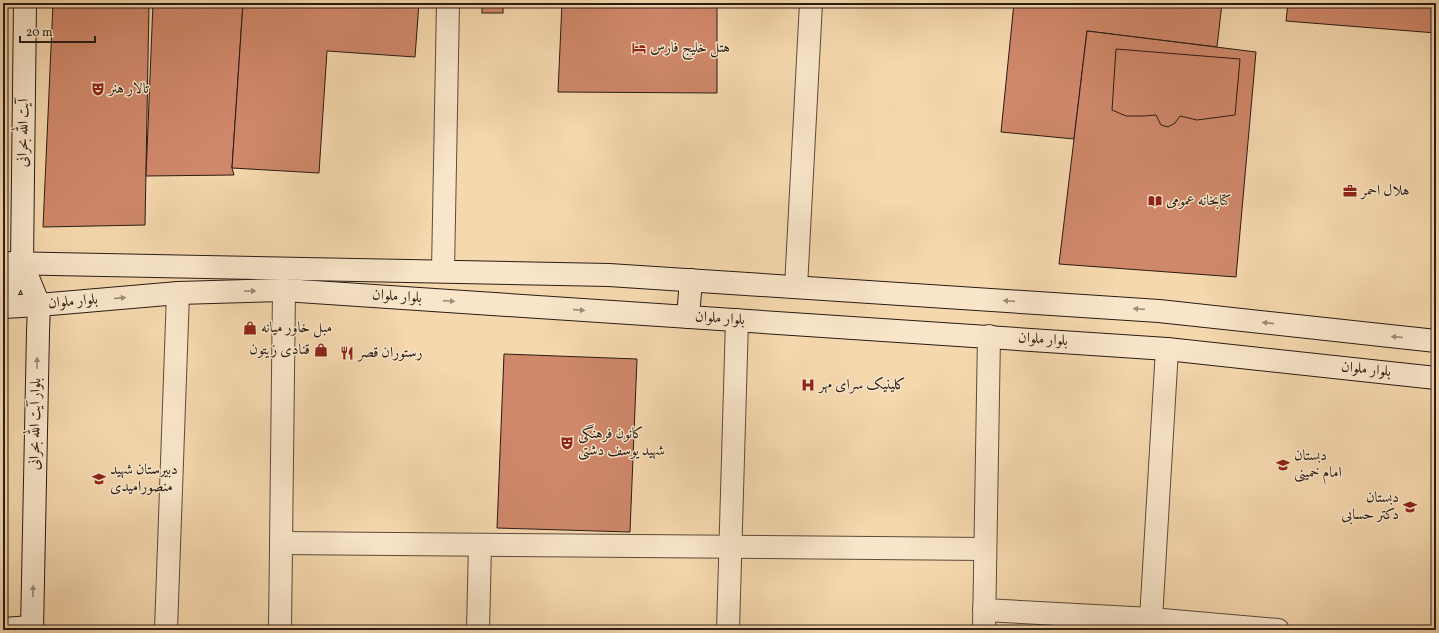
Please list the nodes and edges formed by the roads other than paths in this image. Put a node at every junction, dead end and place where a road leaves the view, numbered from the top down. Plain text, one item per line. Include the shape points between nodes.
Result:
1 (25, 3) edge
2 (448, 3) edge
3 (811, 3) edge
4 (12, 263) edge
5 (443, 271) junction
6 (691, 280) junction
7 (796, 287) junction
8 (284, 290) junction
9 (178, 292) junction
10 (3, 300) edge
11 (39, 305) junction
12 (3, 307) edge
13 (688, 317) junction
14 (737, 320) junction
15 (989, 336) junction
16 (1436, 341) edge
17 (1167, 349) junction
18 (1436, 378) edge
19 (281, 543) junction
20 (480, 545) junction
21 (730, 547) junction
22 (985, 549) junction
23 (1151, 619) junction
24 (984, 620) edge
25 (32, 628) edge
26 (3, 629) edge
27 (166, 630) edge
28 (280, 630) edge
29 (478, 630) edge
30 (728, 630) edge
31 (1278, 630) edge

1 - 4 main road, آیت الله بحرانی
2 - 5 main road
3 - 7 main road
4 - 5 main road, بلوار ملوان
4 - 10 main road
4 - 11 main road, بلوار آیت الله بحرانی
5 - 6 main road, بلوار ملوان via 609,275
6 - 7 main road, بلوار ملوان
6 - 13 main road
16 -> 7 main road, بلوار ملوان via 1159,311
9 -> 8 main road, بلوار ملوان
8 -> 13 main road, بلوار ملوان
8 - 19 main road
11 -> 9 main road, بلوار ملوان
9 - 27 main road
11 - 12 main road, بلوار ملوان
25 -> 11 main road, بلوار آیت الله بحرانی
13 - 14 main road, بلوار ملوان
14 - 15 main road, بلوار ملوان
14 - 21 main road
15 - 17 main road, بلوار ملوان
15 - 22 main road
17 - 18 main road, بلوار ملوان
17 - 23 main road
19 - 20 main road
19 - 28 main road
20 - 21 main road
20 - 29 main road
21 - 22 main road
21 - 30 main road
22 - 24 main road
23 - 24 main road
23 - 31 main road
25 - 26 main road

